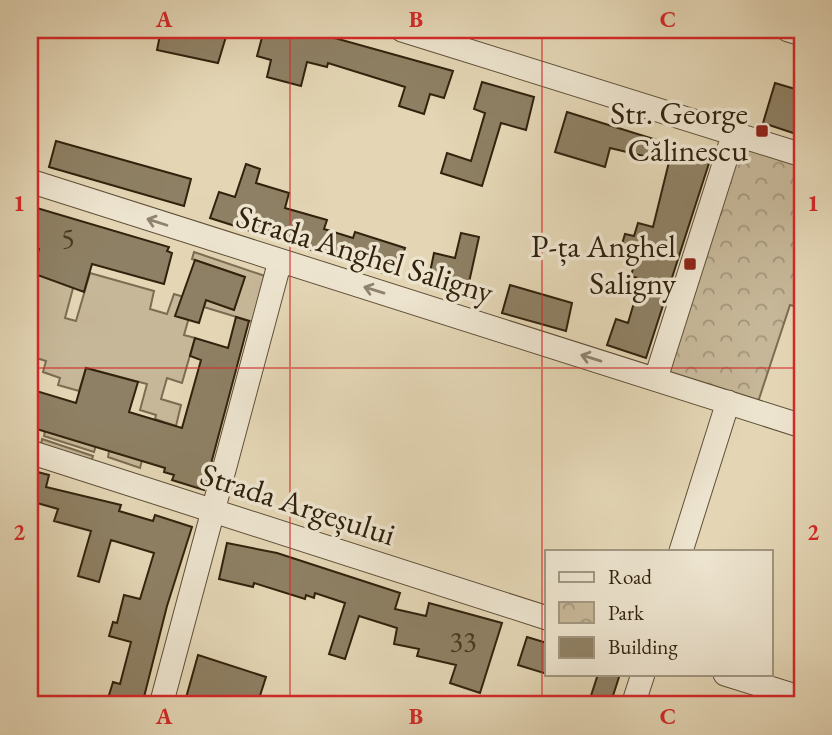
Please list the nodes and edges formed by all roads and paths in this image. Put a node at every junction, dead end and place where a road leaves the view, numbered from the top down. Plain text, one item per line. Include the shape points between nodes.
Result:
1 (402, 30) edge
2 (788, 30) edge
3 (802, 34) edge
4 (734, 133) junction
5 (802, 155) edge
6 (30, 181) edge
7 (280, 261) junction
8 (656, 379) junction
9 (728, 402) junction
10 (802, 426) edge
11 (30, 452) edge
12 (214, 510) junction
13 (681, 550) edge
14 (545, 617) edge
15 (642, 676) edge
16 (731, 676) edge
17 (802, 698) edge
18 (161, 705) edge
19 (633, 705) edge

1 - 4 street
2 - 3 street
4 - 5 street
4 - 8 street
7 -> 6 street, Strada Anghel Saligny
8 -> 7 street, Strada Anghel Saligny
7 - 12 street
8 - 9 street, Strada Anghel Saligny
9 - 10 street, Strada Anghel Saligny
9 - 13 street
11 - 12 street, Strada Argeșului
12 - 14 street, Strada Argeșului
12 - 18 street
15 - 19 street
16 - 17 street

